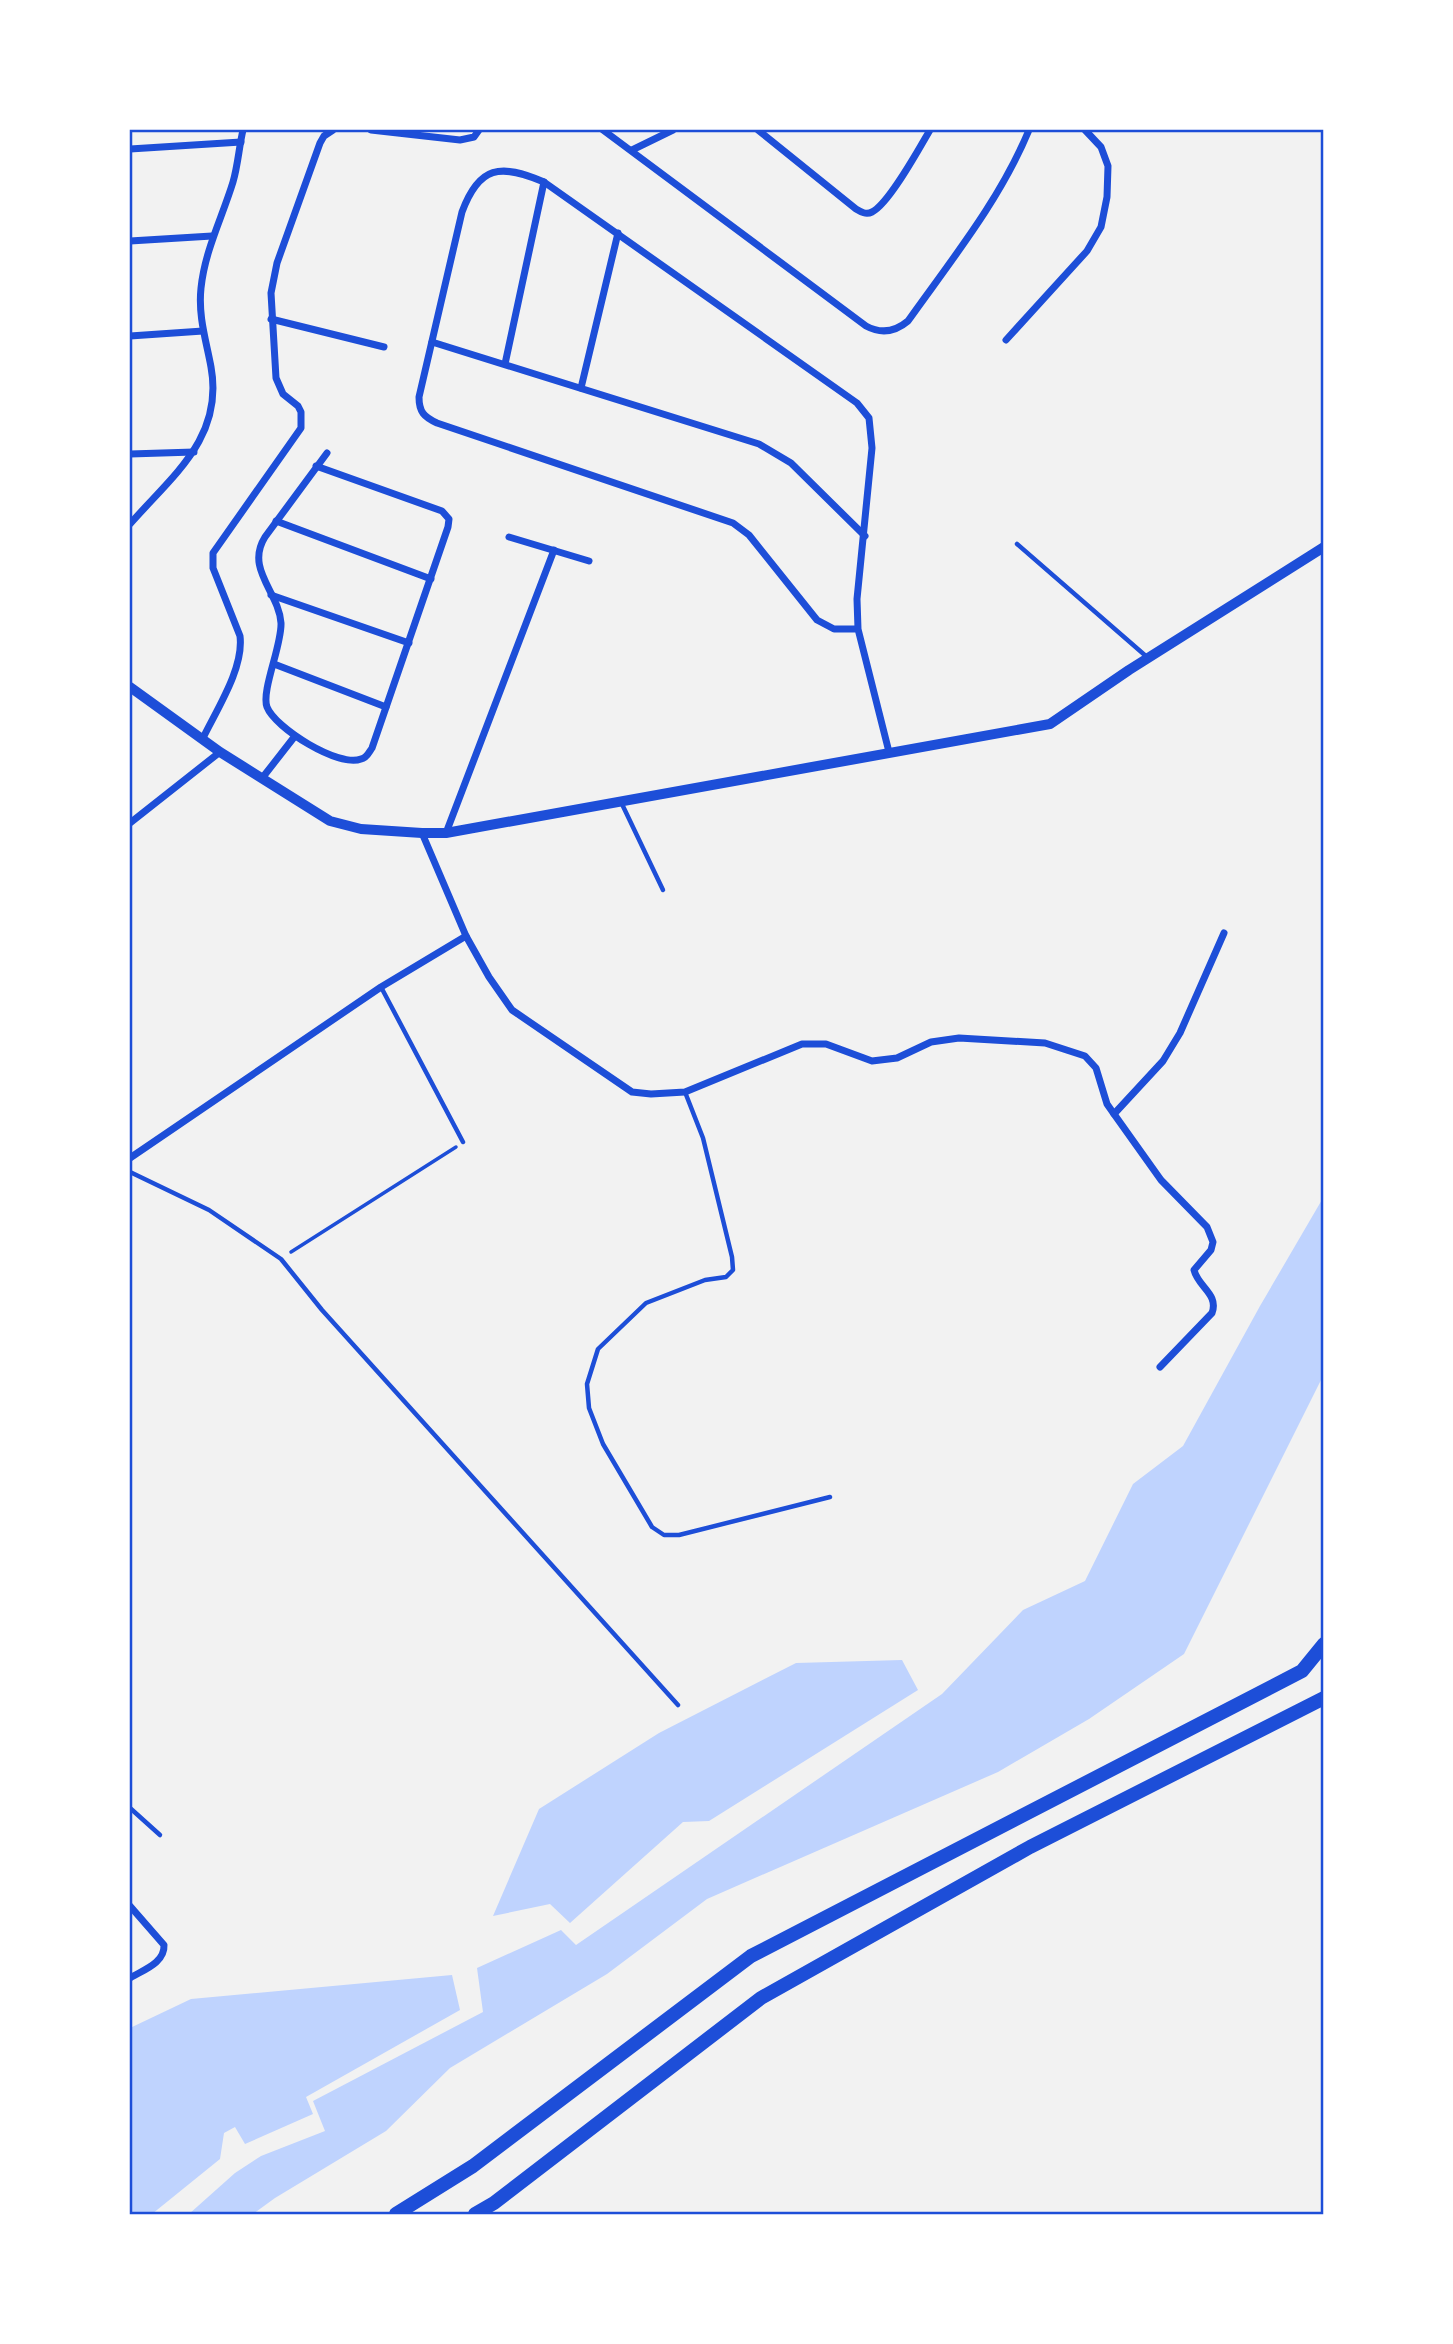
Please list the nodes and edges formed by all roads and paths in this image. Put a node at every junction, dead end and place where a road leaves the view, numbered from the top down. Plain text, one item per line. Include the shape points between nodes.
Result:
1 (243, 130) edge
2 (333, 130) edge
3 (371, 130) edge
4 (479, 130) edge
5 (603, 130) edge
6 (673, 130) edge
7 (758, 130) edge
8 (930, 130) edge
9 (1029, 130) edge
10 (1085, 130) edge
11 (241, 142) junction
12 (130, 149) edge
13 (632, 150) junction
14 (544, 182) junction
15 (618, 233) junction
16 (212, 236) junction
17 (130, 241) edge
18 (271, 320) junction
19 (202, 331) junction
20 (130, 336) edge
21 (1006, 340) dead end
22 (432, 342) junction
23 (384, 347) dead end
24 (505, 364) junction
25 (580, 388) junction
26 (194, 452) junction
27 (327, 453) dead end
28 (130, 454) edge
29 (316, 467) junction
30 (276, 521) junction
31 (130, 524) edge
32 (865, 536) junction
33 (509, 537) dead end
34 (1017, 544) dead end
35 (1324, 547) edge
36 (554, 550) junction
37 (589, 561) dead end
38 (431, 579) junction
39 (271, 594) junction
40 (858, 629) junction
41 (409, 643) junction
42 (1148, 658) junction
43 (274, 664) junction
44 (130, 687) edge
45 (386, 707) junction
46 (295, 736) junction
47 (203, 738) junction
48 (220, 752) junction
49 (889, 752) junction
50 (263, 777) junction
51 (621, 802) junction
52 (130, 823) edge
53 (422, 833) junction
54 (446, 833) junction
55 (663, 890) dead end
56 (1224, 933) dead end
57 (466, 936) junction
58 (381, 986) junction
59 (685, 1092) junction
60 (1114, 1114) junction
61 (464, 1142) joint
62 (130, 1158) edge
63 (130, 1172) edge
64 (281, 1259) junction
65 (1160, 1367) dead end
66 (830, 1497) dead end
67 (1324, 1644) edge
68 (1324, 1698) edge
69 (678, 1705) dead end
70 (130, 1808) edge
71 (160, 1835) dead end
72 (130, 1906) edge
73 (130, 1978) edge
74 (396, 2214) edge
75 (475, 2214) edge

1 - 11 street
2 - 18 street via 320,143 277,263
3 - 4 street via 460,140 474,137
5 - 13 street
6 - 13 street
7 - 8 street via 867,213 887,196
9 - 13 street via 987,212 908,321 890,331 866,326
10 - 21 street via 1101,148 1108,166 1101,226 1087,251
11 - 12 street
11 - 16 street via 234,179
14 - 15 street
14 - 22 street via 518,173 494,173 472,187
14 - 24 street
15 - 25 street
15 - 32 street via 858,403 869,418 872,448
16 - 17 street
16 - 19 street via 201,292
18 - 23 street
18 - 47 street via 276,377 303,420 298,436 213,553 213,568 241,646
19 - 20 street
19 - 26 street via 214,391 206,430
22 - 24 street
22 - 40 street via 419,397 428,419 733,523 749,535 817,620 834,629
24 - 25 street
25 - 32 street via 772,450
26 - 28 street
26 - 31 street
27 - 29 street
29 - 30 street
29 - 38 street via 445,513 449,527
30 - 38 street
30 - 39 street via 259,550 261,572
32 - 40 street
33 - 36 street
34 - 42 lane
35 - 42 street
36 - 37 street
36 - 54 street
38 - 41 street
39 - 41 street
39 - 43 street via 281,624
40 - 49 street
41 - 45 street
42 - 49 street via 1050,724
43 - 45 street
43 - 46 street via 266,706
44 - 47 street
45 - 46 street via 372,748 362,759 342,758
46 - 50 street
47 - 48 street
48 - 50 street
48 - 52 street
49 - 51 street
50 - 53 street via 330,821 360,829
51 - 54 street
51 - 55 lane
53 - 54 street
53 - 57 street
56 - 60 street via 1163,1061
57 - 58 street
57 - 59 street via 512,1010 632,1092
58 - 61 lane
58 - 62 street
59 - 60 street via 802,1044 826,1044 873,1061 897,1058 931,1042 971,1039 1045,1043 1085,1056 1096,1068
59 - 66 lane via 704,1138 733,1270 726,1277 705,1280 646,1303 598,1349 587,1384 589,1408 604,1444 652,1527 664,1535
60 - 65 street via 1161,1180 1208,1227 1213,1242 1212,1250 1194,1270 1215,1306
61 - 64 path
63 - 64 lane via 209,1210
64 - 69 lane
67 - 74 main road via 1302,1671 751,1956 473,2166
68 - 75 main road via 1030,1847 761,1998
70 - 71 lane
72 - 73 street via 164,1945 164,1953

